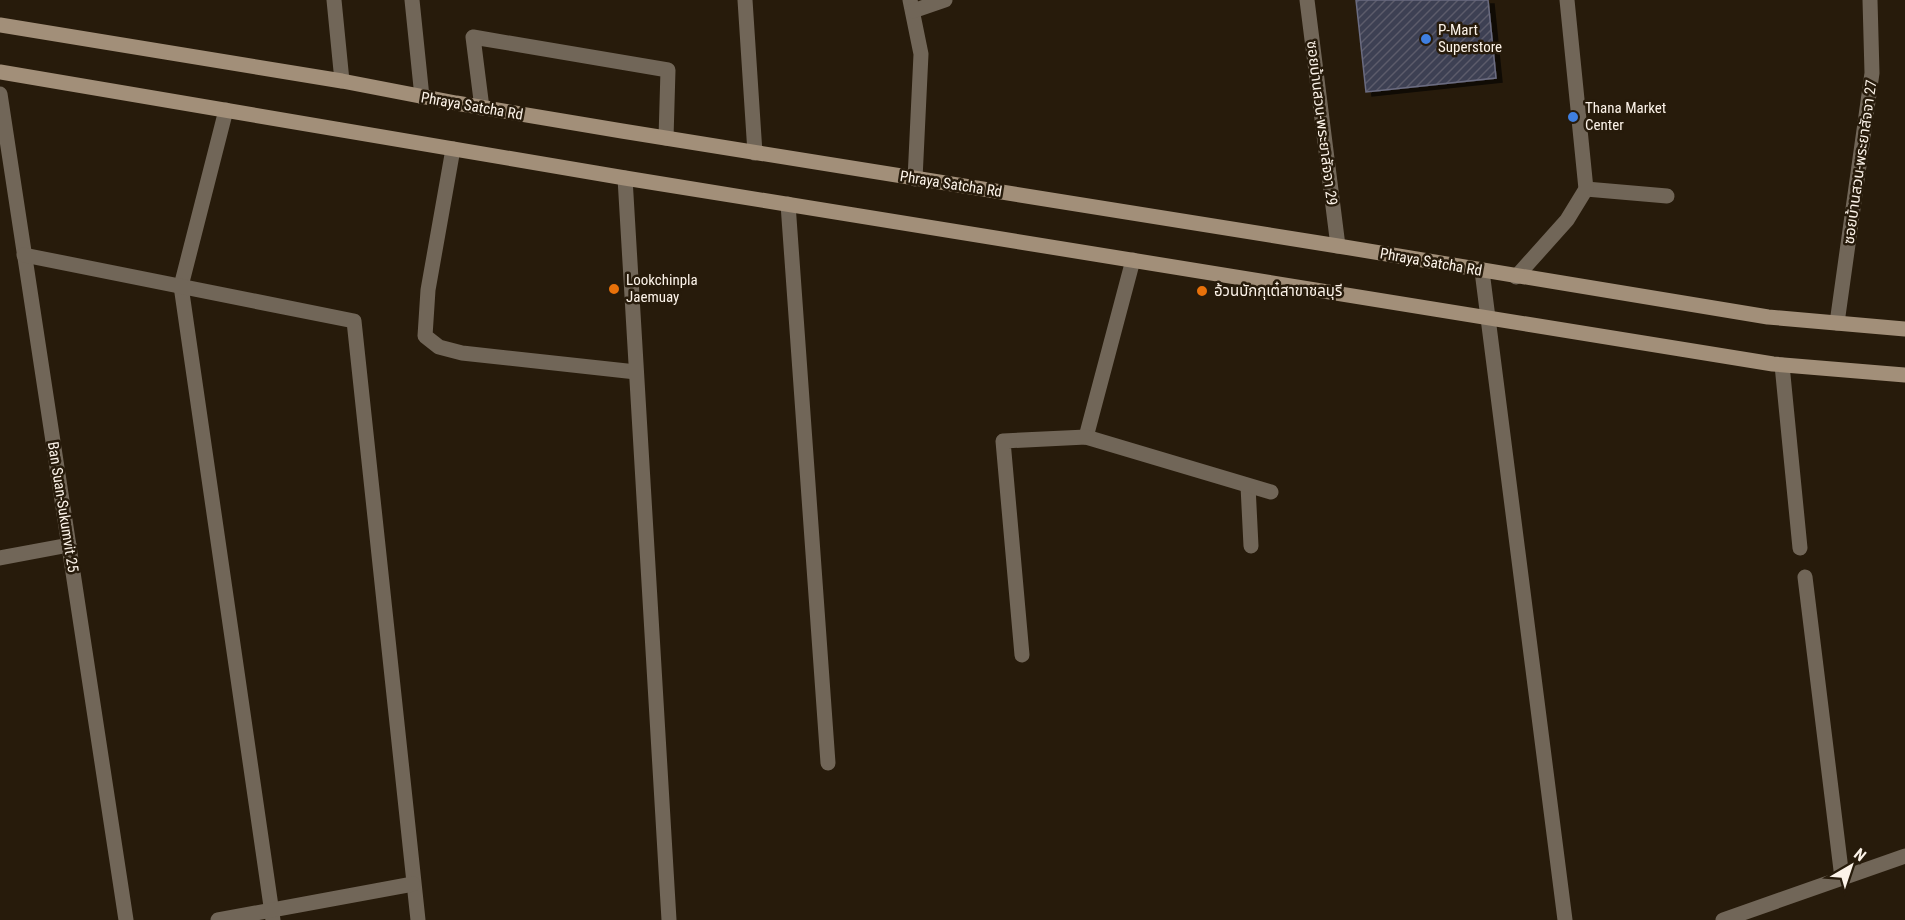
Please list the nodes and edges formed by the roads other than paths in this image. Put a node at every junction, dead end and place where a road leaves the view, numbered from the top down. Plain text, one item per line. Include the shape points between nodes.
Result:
1 (334, 0) edge
2 (412, 0) edge
3 (745, 0) edge
4 (945, 0) edge
5 (1307, 0) edge
6 (1567, 0) edge
7 (1870, 0) edge
8 (912, 5) edge
9 (0, 25) edge
10 (0, 72) edge
11 (342, 81) junction
12 (0, 94) edge
13 (422, 97) junction
14 (482, 108) junction
15 (226, 110) junction
16 (666, 138) junction
17 (453, 149) junction
18 (755, 153) junction
19 (625, 178) junction
20 (915, 178) junction
21 (1586, 189) junction
22 (1667, 196) dead end
23 (788, 204) junction
24 (1338, 246) junction
25 (24, 255) junction
26 (1133, 260) junction
27 (1482, 271) junction
28 (1516, 276) junction
29 (181, 286) junction
30 (1489, 318) junction
31 (1837, 323) junction
32 (1905, 328) edge
33 (1782, 365) junction
34 (636, 372) junction
35 (1905, 375) edge
36 (1086, 437) junction
37 (1248, 486) junction
38 (1271, 492) dead end
39 (69, 545) junction
40 (1251, 546) dead end
41 (1800, 548) dead end
42 (0, 558) edge
43 (1805, 577) dead end
44 (1022, 655) dead end
45 (828, 763) dead end
46 (1905, 856) edge
47 (1842, 878) junction
48 (413, 884) junction
49 (272, 914) edge
50 (126, 920) edge
51 (218, 920) edge
52 (418, 920) edge
53 (669, 920) edge
54 (1565, 920) edge
55 (1723, 920) edge

1 - 11 street
2 - 13 street
3 - 18 street
4 - 8 street
5 - 24 street, ซอยบ้านสวน-พระยาสัจจา 29
6 - 21 street
7 - 31 street, ซอยบ้านสวน-พระยาสัจจา 27 via 1872,73
8 - 20 street via 921,54
9 - 11 main road, Phraya Satcha Rd
10 - 15 main road
11 - 13 main road, Phraya Satcha Rd
12 - 25 street, Ban Suan-Sukumvit 25
13 - 14 main road, Phraya Satcha Rd
14 - 16 main road, Phraya Satcha Rd
14 - 16 street via 473,37 668,70
15 - 17 main road
15 - 29 street
16 - 18 main road, Phraya Satcha Rd
17 - 19 main road
17 - 34 street via 428,291 425,336 439,347 462,353
18 - 20 main road, Phraya Satcha Rd
19 - 23 main road
19 - 34 street
20 - 24 main road, Phraya Satcha Rd
21 - 22 street
21 - 28 street via 1567,220
23 - 26 main road
23 - 45 street
24 - 27 main road, Phraya Satcha Rd
25 - 29 street
25 - 39 street, Ban Suan-Sukumvit 25
26 - 30 main road
26 - 36 street
27 - 28 main road, Phraya Satcha Rd
27 - 30 street
28 - 31 main road, Phraya Satcha Rd via 1768,317
29 - 48 street via 354,321
29 - 49 street
30 - 33 main road
30 - 54 street
31 - 32 main road, Phraya Satcha Rd
33 - 35 main road
33 - 41 street
34 - 53 street
36 - 37 street
36 - 44 street via 1004,441
37 - 38 street
37 - 40 street
39 - 42 street
39 - 50 street, Ban Suan-Sukumvit 25
43 - 47 street
46 - 47 street
47 - 55 street
48 - 49 street
48 - 52 street
49 - 51 street

